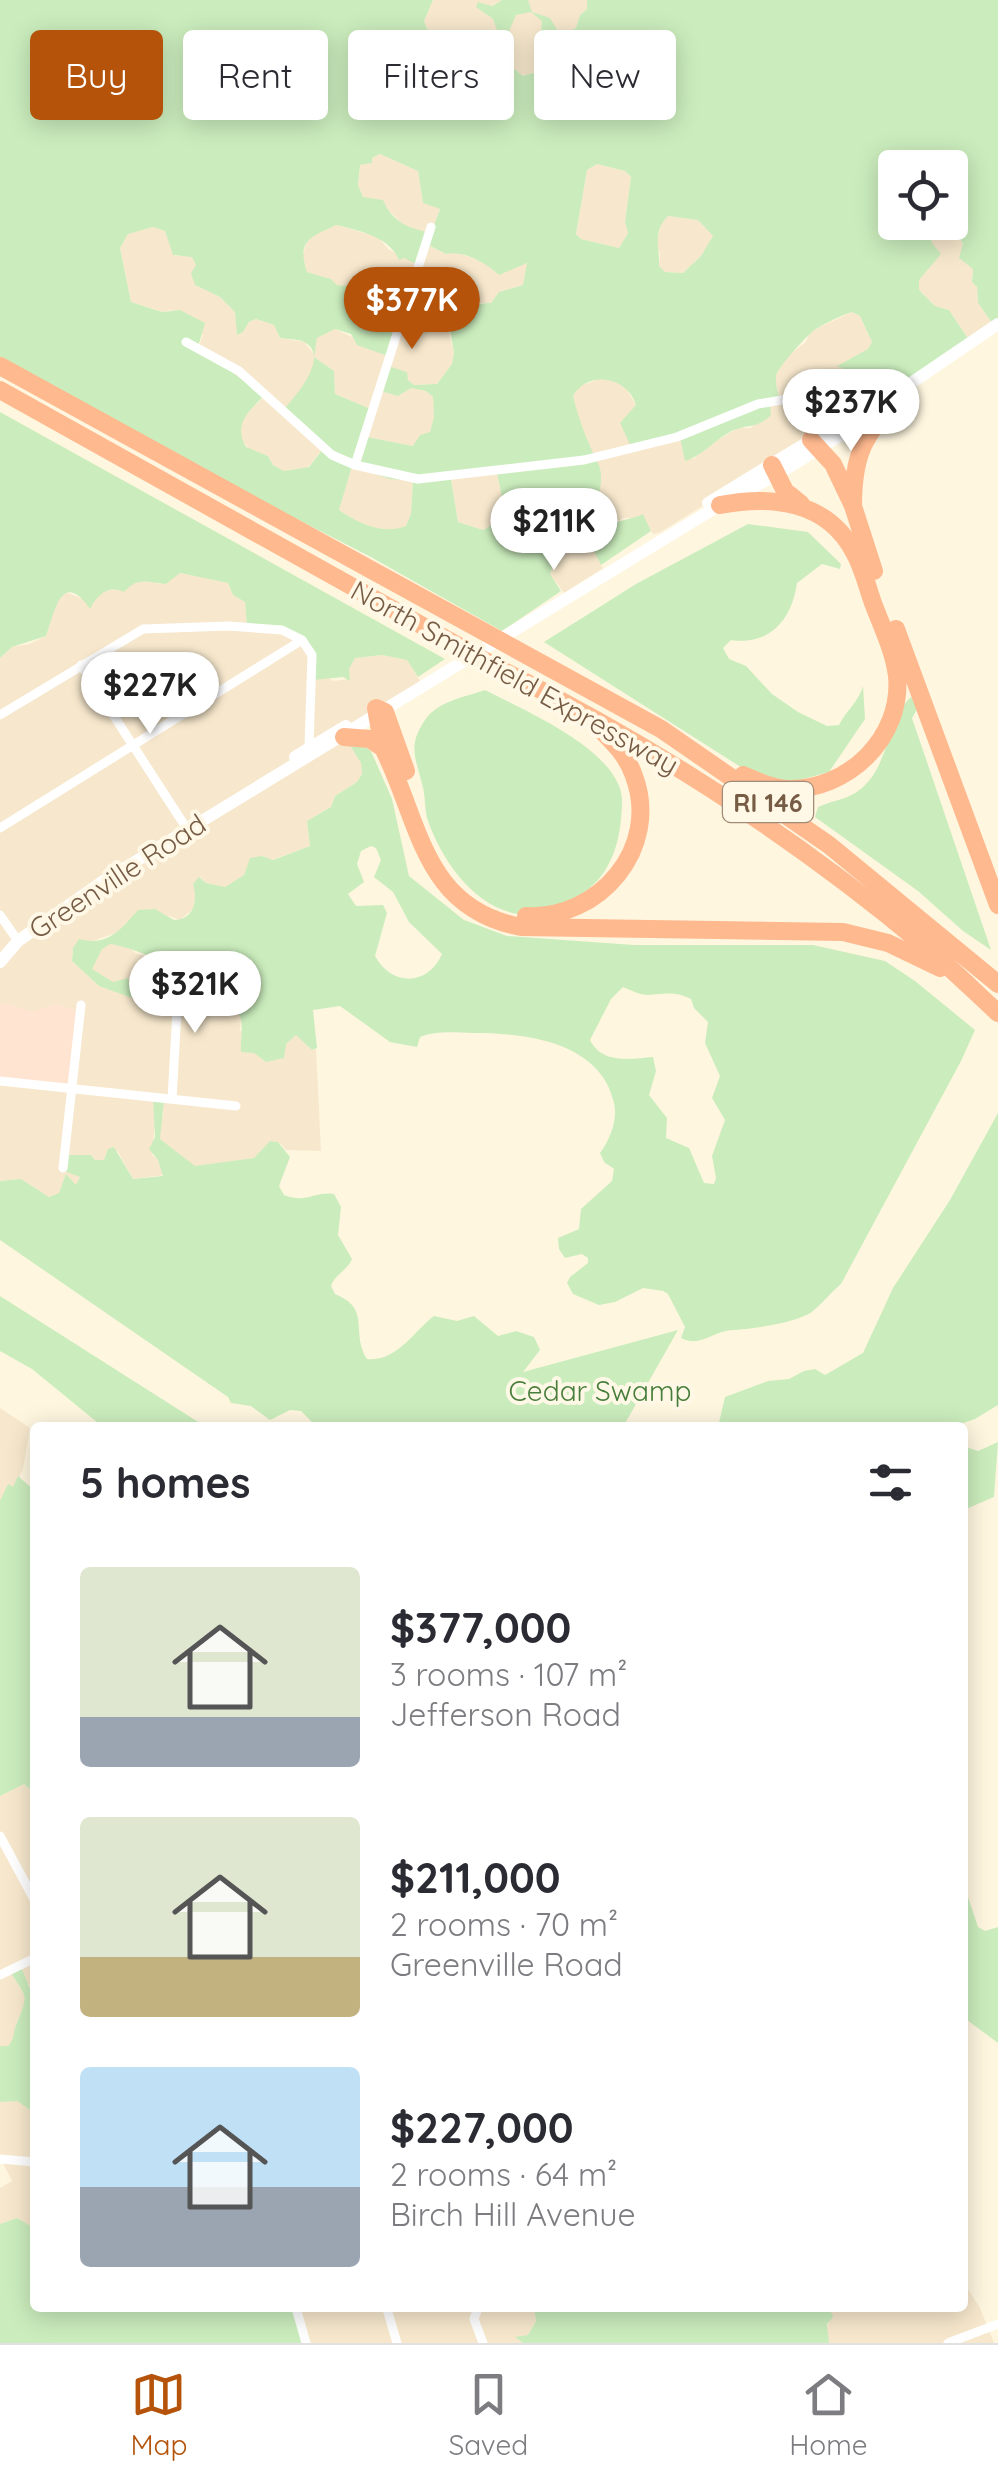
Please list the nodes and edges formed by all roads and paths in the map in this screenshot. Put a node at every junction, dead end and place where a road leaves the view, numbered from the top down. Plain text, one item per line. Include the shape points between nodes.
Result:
1 (431, 227) dead end
2 (998, 324) edge
3 (186, 342) dead end
4 (0, 366) edge
5 (0, 390) edge
6 (892, 396) junction
7 (815, 445) junction
8 (355, 465) junction
9 (775, 470) junction
10 (720, 505) junction
11 (853, 506) junction
12 (806, 507) junction
13 (302, 640) junction
14 (81, 666) junction
15 (560, 699) junction
16 (385, 714) junction
17 (0, 715) edge
18 (344, 737) junction
19 (131, 745) junction
20 (309, 747) junction
21 (384, 748) junction
22 (695, 752) junction
23 (240, 797) junction
24 (0, 828) edge
25 (187, 830) junction
26 (998, 905) edge
27 (0, 915) edge
28 (18, 941) junction
29 (0, 962) edge
30 (172, 975) dead end
31 (959, 978) junction
32 (998, 984) edge
33 (81, 1005) dead end
34 (998, 1013) edge
35 (0, 1082) edge
36 (72, 1090) junction
37 (172, 1099) junction
38 (236, 1106) dead end
39 (63, 1168) dead end
40 (0, 1836) edge
41 (30, 1893) edge
42 (30, 1960) edge
43 (0, 1975) edge
44 (0, 2159) edge
45 (30, 2162) edge
46 (297, 2312) edge
47 (388, 2312) edge
48 (477, 2312) edge
49 (998, 2324) edge
50 (306, 2343) edge
51 (397, 2343) edge
52 (483, 2343) edge
53 (948, 2343) edge

1 - 8 street
2 - 6 main road, Greenville Road
3 - 8 street via 239,371 332,455
4 - 22 highway, North Smithfield Expressway / RI 146 via 621,705
5 - 15 highway, North Smithfield Expressway / RI 146
6 - 7 main road, Greenville Road
6 - 8 street via 818,394 758,404 678,437 584,460 418,479
6 - 11 highway via 862,448
7 - 9 main road, Greenville Road
7 - 11 highway via 834,464
9 - 10 main road, Greenville Road
9 - 12 highway via 785,490
9 - 16 main road, Greenville Road
10 - 12 highway via 760,499
10 - 16 main road, Greenville Road
11 - 26 highway
12 - 22 highway via 846,539 862,571 898,680 889,724 858,765 811,787 759,782
13 - 14 street via 282,630 228,626 143,629
13 - 19 street
13 - 20 street via 313,661
14 - 17 street
14 - 19 street
15 - 16 highway via 626,758 638,788 640,826 626,864 606,888 584,905 548,916 496,909 451,876
15 - 31 highway, North Smithfield Expressway / RI 146 via 767,826 874,904
16 - 18 main road, Greenville Road
16 - 20 main road, Greenville Road
16 - 21 highway
18 - 21 highway
18 - 23 main road, Greenville Road
19 - 24 street
19 - 25 street
20 - 23 main road, Greenville Road
21 - 31 highway via 437,876 458,900 492,920 520,927 843,932 888,943
22 - 32 highway, North Smithfield Expressway / RI 146 via 829,845
23 - 25 main road, Greenville Road
25 - 28 main road, Greenville Road
27 - 28 street
28 - 29 main road, Greenville Road
30 - 37 street
31 - 34 highway, North Smithfield Expressway / RI 146
33 - 36 street
35 - 36 street
36 - 37 street
36 - 39 street
37 - 38 street
40 - 41 street
42 - 43 street
44 - 45 street
46 - 50 street
47 - 51 street
48 - 52 street
49 - 53 street

